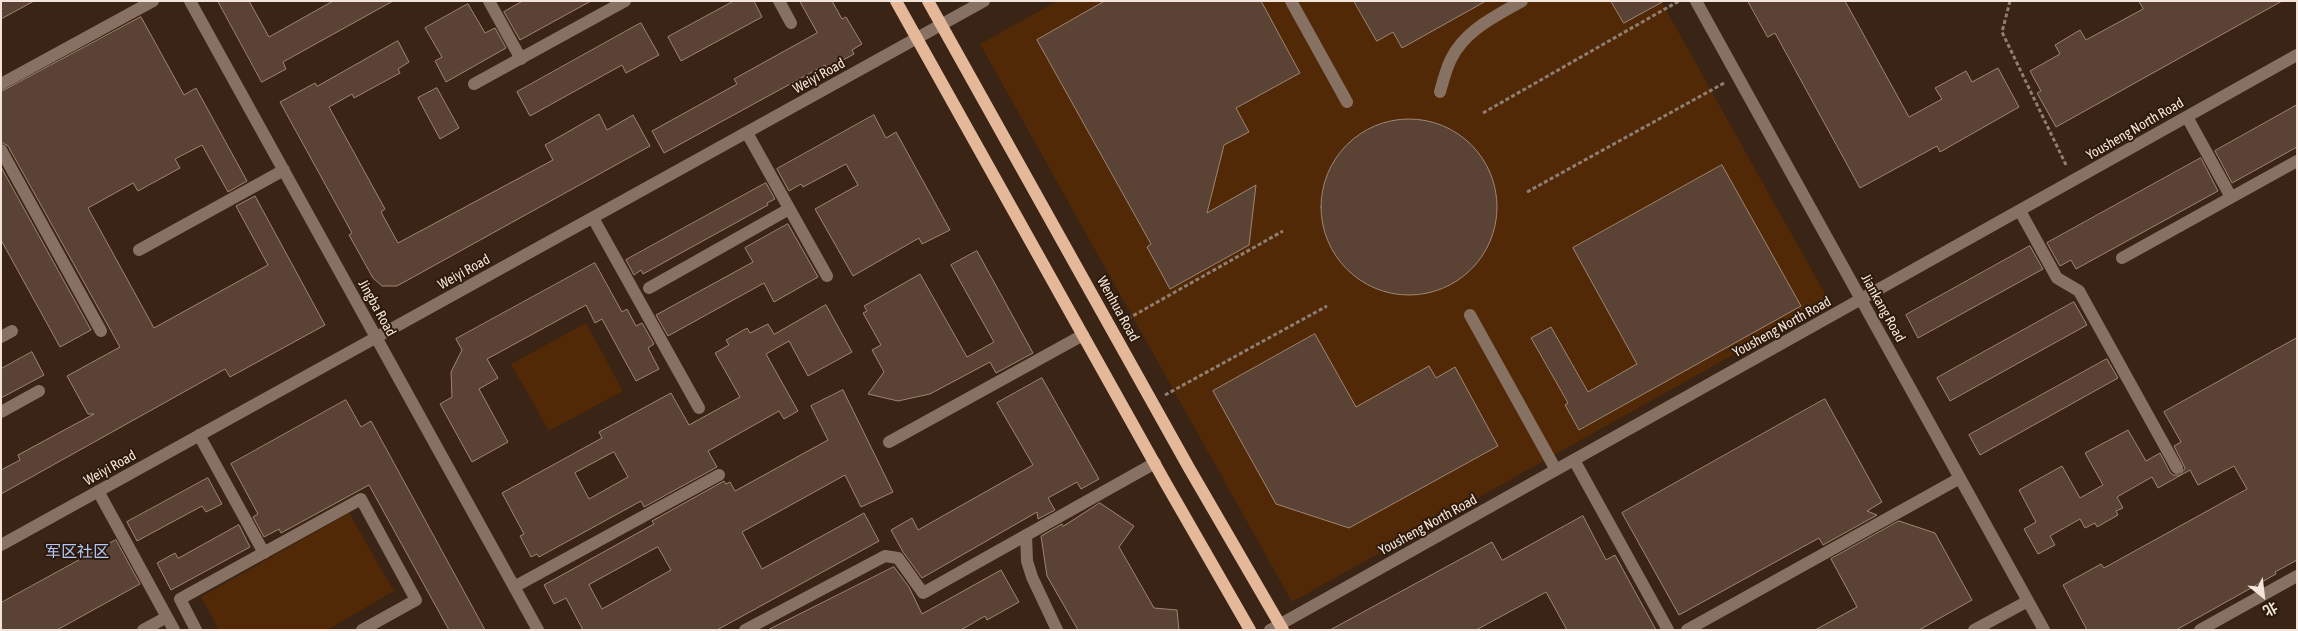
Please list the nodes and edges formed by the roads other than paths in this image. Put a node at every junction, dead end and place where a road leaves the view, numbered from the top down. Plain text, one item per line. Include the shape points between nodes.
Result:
1 (153, 1) edge
2 (190, 1) edge
3 (489, 1) edge
4 (625, 1) edge
5 (778, 1) edge
6 (896, 1) edge
7 (928, 1) edge
8 (984, 1) edge
9 (1291, 1) edge
10 (1522, 1) edge
11 (1696, 1) edge
12 (791, 23) dead end
13 (942, 25) junction
14 (917, 38) junction
15 (2297, 55) edge
16 (521, 59) junction
17 (1, 84) edge
18 (474, 84) dead end
19 (1440, 92) dead end
20 (1347, 102) dead end
21 (2187, 117) junction
22 (747, 133) junction
23 (1, 150) edge
24 (2297, 161) edge
25 (284, 170) junction
26 (2231, 197) junction
27 (789, 209) junction
28 (2020, 211) junction
29 (593, 218) junction
30 (139, 250) dead end
31 (2122, 258) dead end
32 (827, 276) dead end
33 (649, 288) dead end
34 (1861, 300) junction
35 (1470, 315) dead end
36 (101, 331) dead end
37 (1083, 335) junction
38 (376, 338) junction
39 (39, 391) dead end
40 (699, 408) dead end
41 (1, 412) edge
42 (199, 436) junction
43 (889, 442) dead end
44 (1574, 460) junction
45 (1155, 464) junction
46 (2177, 468) dead end
47 (1556, 470) junction
48 (718, 474) dead end
49 (1960, 478) junction
50 (98, 492) junction
51 (1026, 535) junction
52 (1, 545) edge
53 (264, 553) junction
54 (2297, 576) edge
55 (514, 587) junction
56 (2028, 600) junction
57 (166, 617) junction
58 (1277, 628) edge
59 (143, 630) edge
60 (174, 630) edge
61 (196, 630) edge
62 (362, 630) edge
63 (538, 630) edge
64 (745, 630) edge
65 (1057, 630) edge
66 (1250, 630) edge
67 (1668, 630) edge
68 (1686, 630) edge
69 (1974, 630) edge
70 (2044, 630) edge
71 (2200, 630) edge

1 - 17 street
2 - 25 street, Jingba Road
3 - 16 street
4 - 16 street
5 - 12 street
6 - 14 main road
7 - 13 main road, Wenhua Road
8 - 13 street, Weiyi Road
9 - 20 street
10 - 19 street via 1469,34 1451,58
11 - 34 street, Jiankang Road
13 - 14 street, Weiyi Road
13 - 58 main road, Wenhua Road
14 - 22 street, Weiyi Road
14 - 37 main road
15 - 21 street, Yousheng North Road
16 - 18 street
21 - 26 street
21 - 28 street, Yousheng North Road
22 - 27 street
22 - 29 street, Weiyi Road
23 - 36 street
24 - 26 street
25 - 30 street
25 - 38 street, Jingba Road
26 - 31 street
27 - 32 street
27 - 33 street
28 - 34 street, Yousheng North Road
28 - 46 street via 2057,278 2079,291
29 - 38 street, Weiyi Road
29 - 40 street
34 - 44 street, Yousheng North Road
34 - 49 street, Jiankang Road
35 - 47 street
37 - 43 street
37 - 45 main road
38 - 42 street, Weiyi Road
38 - 55 street, Jingba Road
39 - 41 street
42 - 50 street, Weiyi Road
42 - 53 street
44 - 47 street, Yousheng North Road
44 - 67 street
45 - 51 street
45 - 66 main road
47 - 58 street, Yousheng North Road
48 - 55 street
49 - 56 street, Jiankang Road
49 - 68 street
50 - 52 street, Weiyi Road
50 - 57 street
51 - 64 street via 923,593 898,558 885,556
51 - 65 street via 1032,577
53 - 61 street via 180,599
53 - 62 street via 361,499 416,600
54 - 71 street
55 - 63 street, Jingba Road
56 - 69 street
56 - 70 street, Jiankang Road
57 - 59 street
57 - 60 street

